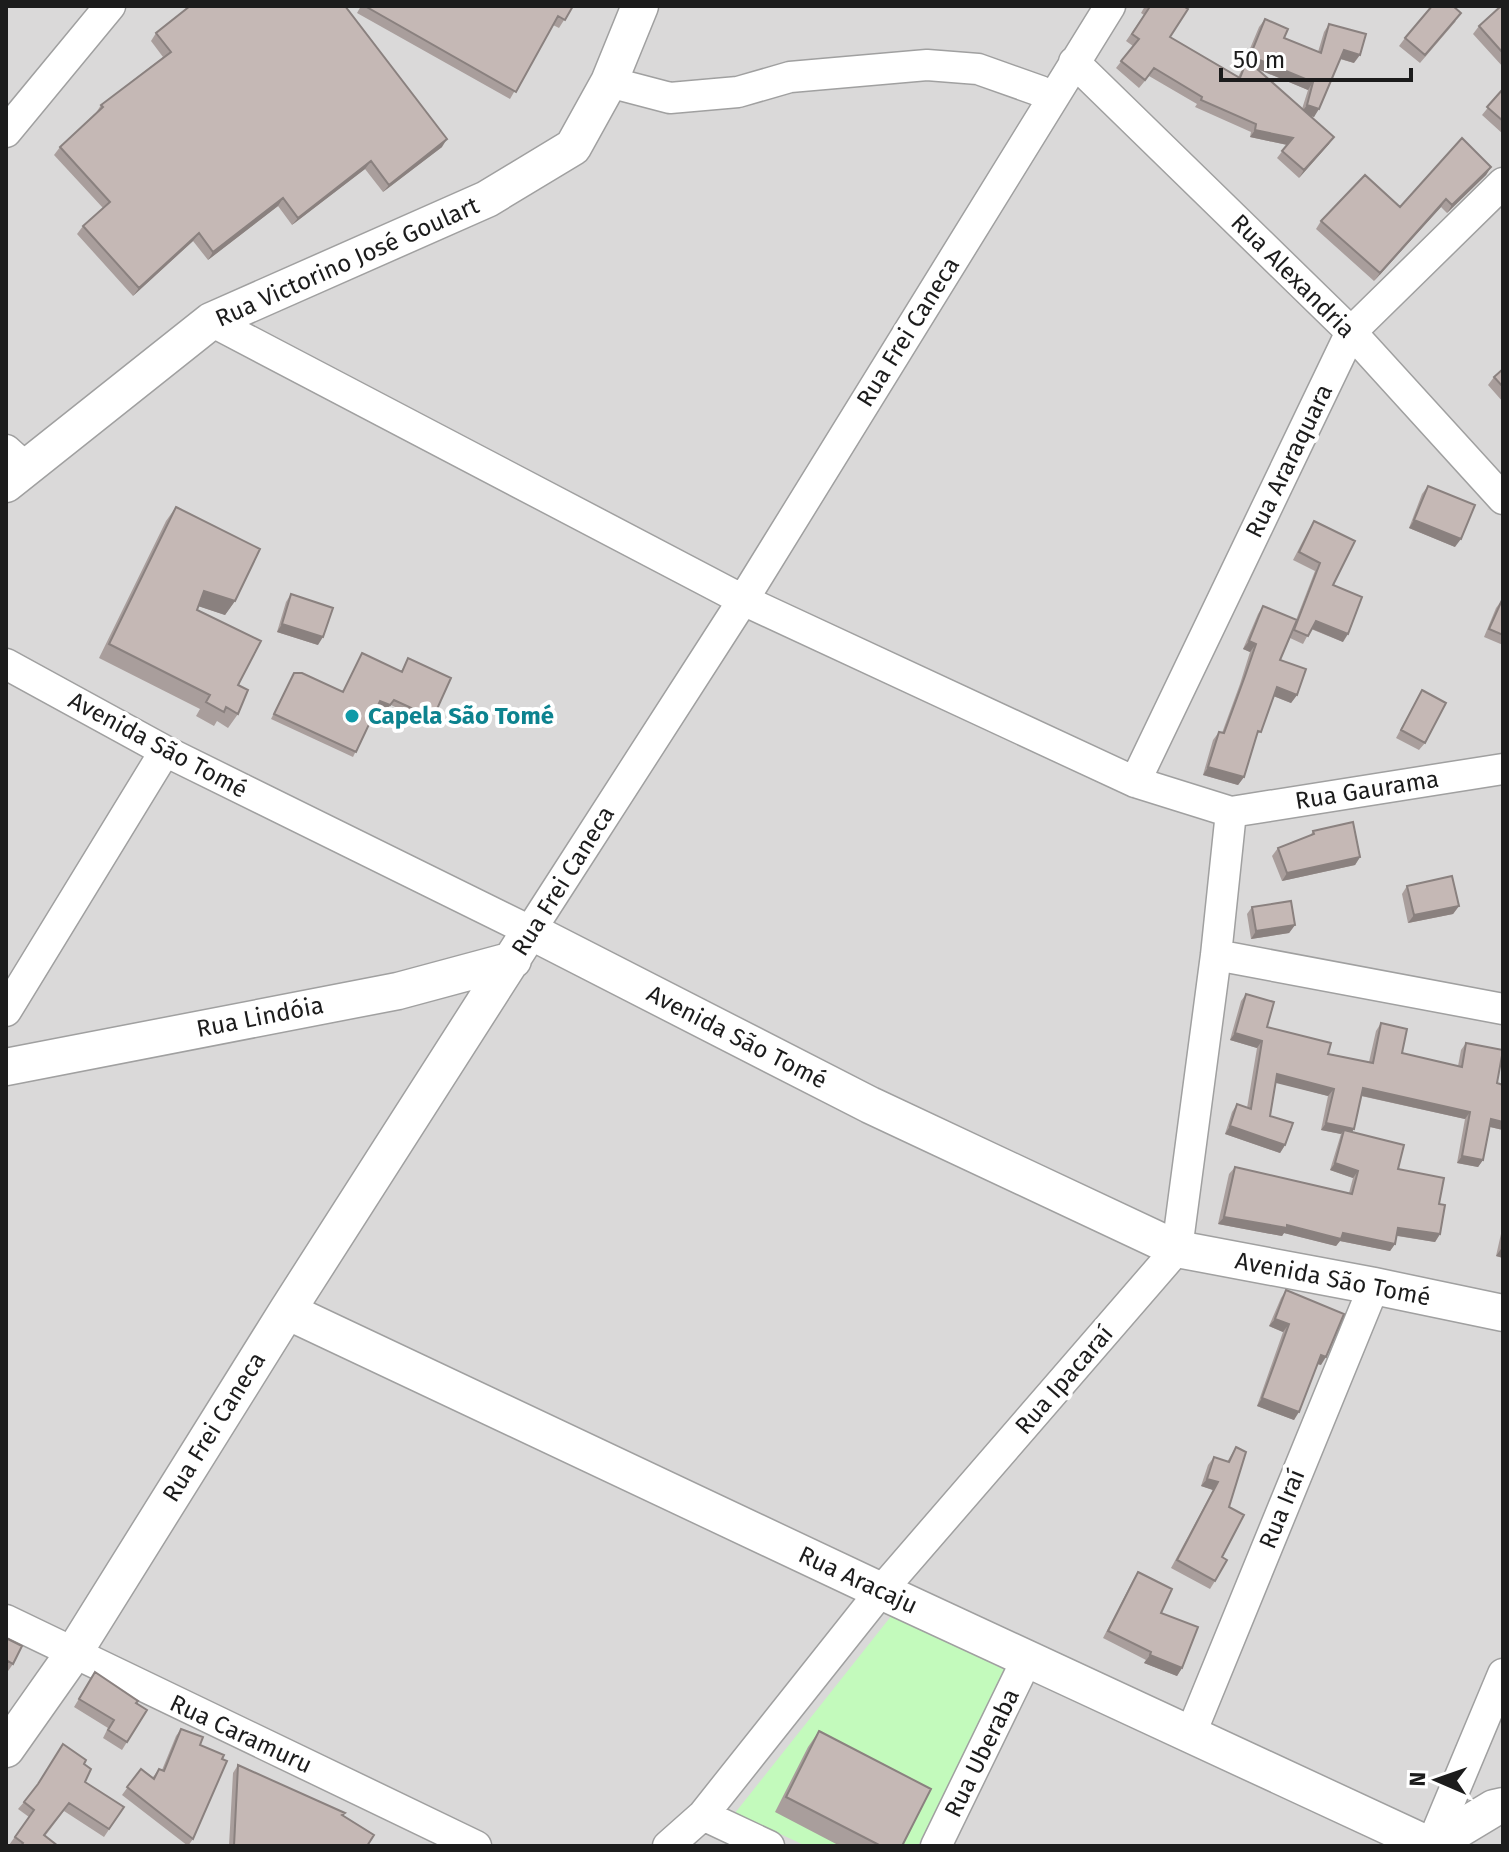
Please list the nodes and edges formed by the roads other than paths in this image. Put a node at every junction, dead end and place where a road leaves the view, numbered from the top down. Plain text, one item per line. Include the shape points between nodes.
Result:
1 (110, 6) edge
2 (640, 6) edge
3 (1110, 6) edge
4 (1074, 62) junction
5 (609, 82) junction
6 (1051, 99) junction
7 (6, 132) edge
8 (1503, 183) edge
9 (211, 321) junction
10 (1351, 332) junction
11 (13, 468) edge
12 (1503, 499) edge
13 (743, 600) junction
14 (6, 664) edge
15 (165, 751) junction
16 (1503, 769) edge
17 (1135, 782) junction
18 (1231, 812) junction
19 (522, 946) junction
20 (1216, 955) junction
21 (1503, 1009) edge
22 (6, 1011) edge
23 (6, 1067) edge
24 (1177, 1249) junction
25 (1374, 1286) junction
26 (287, 1311) junction
27 (1503, 1313) edge
28 (881, 1591) junction
29 (6, 1620) edge
30 (73, 1654) junction
31 (1027, 1659) junction
32 (1503, 1674) edge
33 (1191, 1733) junction
34 (6, 1749) edge
35 (1503, 1806) edge
36 (703, 1815) junction
37 (476, 1846) edge
38 (668, 1846) edge
39 (769, 1846) edge
40 (936, 1846) edge
41 (1431, 1846) edge

1 - 7 street
2 - 5 street, Rua Victorino José Goulart
3 - 4 street, Rua Frei Caneca
4 - 6 street, Rua Frei Caneca
4 - 10 street, Rua Alexandria
5 - 6 street via 670,98 738,92 790,77 927,65 978,69
5 - 9 street, Rua Victorino José Goulart via 573,147 561,155 487,199
6 - 13 street, Rua Frei Caneca
8 - 10 street, Rua Araraquara
9 - 11 street, Rua Victorino José Goulart
9 - 13 street
10 - 12 street, Rua Alexandria
10 - 17 street, Rua Araraquara
13 - 17 street
13 - 19 street, Rua Frei Caneca
14 - 15 street, Avenida São Tomé
15 - 19 street, Avenida São Tomé
15 - 22 street
16 - 18 street, Rua Gaurama
17 - 18 street
18 - 20 street
19 - 23 street, Rua Lindóia via 398,991
19 - 24 street, Avenida São Tomé
19 - 26 street, Rua Frei Caneca
20 - 21 street
20 - 24 street
24 - 25 street, Avenida São Tomé
24 - 28 street, Rua Ipacaraí
25 - 27 street, Avenida São Tomé
25 - 33 street, Rua Iraí
26 - 28 street, Rua Aracaju
26 - 30 street, Rua Frei Caneca
28 - 31 street, Rua Aracaju
28 - 36 street, Rua Ipacaraí
29 - 30 street, Rua Caramuru
30 - 34 street, Rua Frei Caneca
30 - 37 street, Rua Caramuru
31 - 33 street, Rua Aracaju
31 - 40 street, Rua Uberaba
32 - 41 street
33 - 41 street, Rua Aracaju
35 - 41 street
36 - 38 street, Rua Ipacaraí
36 - 39 street

